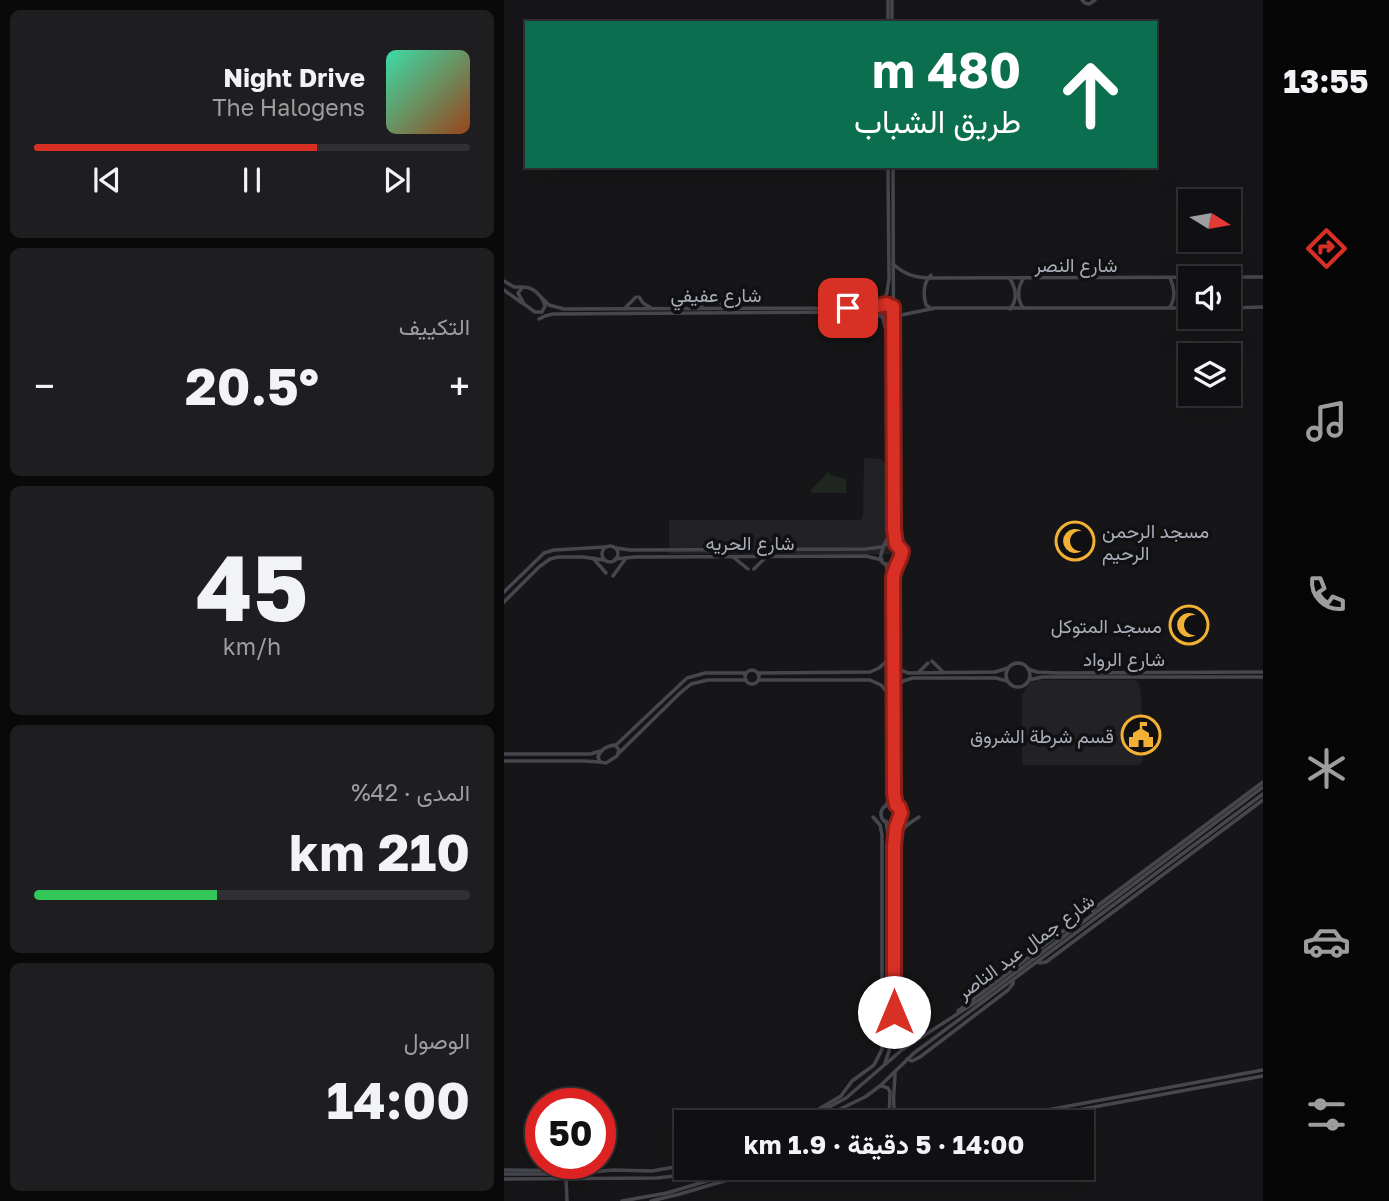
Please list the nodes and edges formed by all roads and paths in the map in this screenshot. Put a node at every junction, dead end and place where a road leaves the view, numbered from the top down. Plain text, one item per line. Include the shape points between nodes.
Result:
1 (890, 0) edge
2 (1082, 0) edge
3 (1096, 0) edge
4 (890, 21) edge
5 (890, 168) edge
6 (890, 168) edge
7 (893, 264) junction
8 (930, 276) junction
9 (1241, 276) edge
10 (1170, 277) junction
11 (1178, 277) edge
12 (1263, 277) edge
13 (1010, 278) junction
14 (1024, 278) junction
15 (504, 281) edge
16 (510, 285) junction
17 (523, 287) junction
18 (504, 290) edge
19 (509, 294) junction
20 (541, 298) junction
21 (524, 304) junction
22 (882, 305) junction
23 (893, 307) junction
24 (1263, 307) edge
25 (695, 308) junction
26 (730, 308) junction
27 (870, 308) junction
28 (1168, 308) junction
29 (1178, 308) edge
30 (1241, 308) edge
31 (624, 309) junction
32 (653, 309) junction
33 (932, 309) junction
34 (1010, 309) junction
35 (1023, 309) junction
36 (798, 311) junction
37 (541, 312) junction
38 (871, 314) junction
39 (547, 315) junction
40 (881, 316) junction
41 (893, 317) junction
42 (896, 544) junction
43 (883, 545) junction
44 (604, 547) junction
45 (616, 548) junction
46 (583, 549) junction
47 (777, 549) junction
48 (866, 549) junction
49 (635, 550) junction
50 (726, 550) junction
51 (729, 556) junction
52 (777, 556) junction
53 (866, 556) junction
54 (583, 557) junction
55 (591, 557) junction
56 (626, 557) junction
57 (635, 557) junction
58 (768, 557) junction
59 (615, 559) junction
60 (604, 560) junction
61 (884, 561) junction
62 (897, 563) junction
63 (748, 569) dead end
64 (754, 569) dead end
65 (606, 573) dead end
66 (613, 576) dead end
67 (504, 592) edge
68 (504, 602) edge
69 (891, 659) junction
70 (1008, 668) junction
71 (1028, 669) junction
72 (834, 672) junction
73 (865, 672) junction
74 (746, 673) junction
75 (758, 673) junction
76 (944, 673) junction
77 (915, 675) junction
78 (1136, 675) junction
79 (1263, 675) edge
80 (746, 680) junction
81 (759, 680) junction
82 (834, 680) junction
83 (864, 680) junction
84 (1029, 680) junction
85 (1007, 681) junction
86 (891, 694) junction
87 (626, 737) junction
88 (630, 743) junction
89 (616, 745) junction
90 (601, 751) junction
91 (504, 754) edge
92 (585, 754) junction
93 (618, 754) junction
94 (504, 761) edge
95 (585, 761) junction
96 (600, 762) junction
97 (1263, 782) edge
98 (1263, 787) edge
99 (1263, 794) edge
100 (1263, 800) edge
101 (896, 805) junction
102 (886, 806) junction
103 (873, 817) dead end
104 (919, 817) dead end
105 (886, 821) junction
106 (897, 821) junction
107 (894, 866) junction
108 (900, 871) junction
109 (1157, 872) junction
110 (1161, 877) junction
111 (1136, 885) junction
112 (1129, 890) junction
113 (1094, 911) junction
114 (1038, 961) junction
115 (1013, 980) junction
116 (921, 1037) junction
117 (931, 1041) junction
118 (909, 1045) junction
119 (903, 1049) junction
120 (907, 1059) junction
121 (883, 1066) junction
122 (1263, 1070) edge
123 (895, 1071) junction
124 (1263, 1076) edge
125 (880, 1086) junction
126 (851, 1095) junction
127 (857, 1102) junction
128 (840, 1109) edge
129 (817, 1110) edge
130 (827, 1110) edge
131 (889, 1110) edge
132 (894, 1110) edge
133 (1047, 1110) edge
134 (1077, 1110) edge
135 (674, 1167) edge
136 (616, 1170) edge
137 (504, 1174) edge
138 (525, 1174) edge
139 (674, 1176) edge
140 (616, 1177) edge
141 (616, 1178) edge
142 (620, 1178) junction
143 (586, 1179) edge
144 (566, 1180) junction
145 (713, 1180) edge
146 (723, 1180) edge
147 (667, 1195) junction
148 (567, 1201) edge
149 (622, 1201) edge
150 (651, 1201) edge

1 - 4 street
2 - 3 street via 1088,4
5 - 7 street
6 - 22 street via 889,279
7 - 8 street, شارع النصر via 910,276
7 - 23 street
8 - 13 street, شارع النصر
8 - 33 street via 925,303
9 - 12 street, شارع النصر
10 - 11 street, شارع النصر
10 - 14 street, شارع النصر
10 - 28 street via 1174,299
13 - 14 street, شارع النصر
13 - 34 street via 1015,301
14 - 35 street via 1019,288
15 - 16 street
16 - 17 street
16 - 19 street via 513,290
17 - 20 street, شارع عفيفي
17 - 21 street via 519,293
18 - 19 street
19 - 21 street
20 - 31 street, شارع عفيفي via 559,309
20 - 37 street via 545,306
21 - 37 street
22 - 23 street, شارع عفيفي
22 - 27 street, شارع عفيفي
22 - 40 street
23 - 41 street
24 - 30 street
25 - 26 street, شارع عفيفي
25 - 26 street via 711,295
25 - 32 street, شارع عفيفي
26 - 36 street, شارع عفيفي
27 - 36 street, شارع عفيفي
27 - 38 street
28 - 29 street
28 - 35 street
31 - 32 street, شارع عفيفي
31 - 32 street via 637,297
33 - 34 street
33 - 41 street
34 - 35 street
36 - 38 street, شارع عفيفي
36 - 39 street, شارع عفيفي
37 - 39 street
37 - 39 street, شارع عفيفي via 539,319
38 - 40 street, شارع عفيفي
40 - 41 street, شارع عفيفي
40 - 43 street via 888,346 889,524
41 - 42 street
42 - 43 street
42 - 62 street via 902,551
43 - 48 street, شارع الحريه
43 - 61 street via 880,555
44 - 45 street
44 - 46 street
44 - 60 street
45 - 49 street, شارع الحريه
45 - 59 street
46 - 54 street
46 - 67 street via 544,554
47 - 48 street, شارع الحريه
47 - 50 street, شارع الحريه
47 - 52 street
48 - 53 street
49 - 50 street, شارع الحريه
49 - 57 street
50 - 51 street
51 - 57 street, شارع الحريه
51 - 58 street, شارع الحريه
51 - 63 street
52 - 53 street, شارع الحريه
52 - 58 street, شارع الحريه
53 - 61 street, شارع الحريه
54 - 55 street
54 - 68 street via 546,561
55 - 60 street
55 - 65 street
56 - 57 street, شارع الحريه
56 - 59 street, شارع الحريه
56 - 66 street
58 - 64 street
59 - 60 street
61 - 62 street
61 - 69 street via 889,577
62 - 69 street
69 - 73 street
69 - 77 street via 899,669
69 - 86 street
70 - 71 street via 1019,663
70 - 76 street
70 - 85 street
71 - 78 street, شارع الرواد
71 - 84 street
72 - 73 street
72 - 75 street
72 - 82 street
73 - 83 street
74 - 75 street
74 - 80 street
74 - 87 street via 690,677
75 - 81 street
76 - 77 street
76 - 77 street via 930,662
77 - 85 street
77 - 86 street
78 - 79 street, شارع الرواد
78 - 84 street, شارع الرواد
80 - 81 street via 753,685
80 - 88 street via 691,684
81 - 82 street
82 - 83 street
83 - 86 street via 878,683
84 - 85 street via 1020,687
86 - 101 street
86 - 102 street
87 - 88 street
87 - 89 street
88 - 93 street
89 - 90 street
89 - 93 street
90 - 92 street
90 - 96 street
91 - 92 street
92 - 95 street
93 - 96 street
94 - 95 street
95 - 96 street
97 - 113 street
98 - 111 street, شارع جمال عبد الناصر
99 - 109 street, شارع جمال عبد الناصر
100 - 110 street
101 - 102 street
101 - 106 street via 901,813
102 - 105 street via 882,812
103 - 129 street via 882,835 882,1049 874,1065 841,1096
104 - 108 street via 901,832
105 - 106 street
105 - 121 street via 890,1037
106 - 107 street
107 - 108 street
107 - 119 street via 894,1041
108 - 118 street via 900,1035
109 - 110 street
109 - 111 street, شارع جمال عبد الناصر
110 - 114 street via 1046,962
111 - 112 street, شارع جمال عبد الناصر
112 - 113 street, شارع جمال عبد الناصر
112 - 114 street, شارع جمال عبد الناصر
113 - 116 street, شارع جمال عبد الناصر via 979,1000
114 - 115 street, شارع جمال عبد الناصر
115 - 117 street, شارع جمال عبد الناصر
115 - 120 street via 1009,990 920,1057
116 - 117 street via 928,1036
116 - 118 street, شارع جمال عبد الناصر
117 - 120 street, شارع جمال عبد الناصر
118 - 119 street, شارع جمال عبد الناصر
119 - 121 street, شارع جمال عبد الناصر
120 - 123 street, شارع جمال عبد الناصر
121 - 126 street, شارع جمال عبد الناصر
122 - 133 street
123 - 125 street, شارع جمال عبد الناصر
123 - 132 street
124 - 134 street
125 - 127 street, شارع جمال عبد الناصر
125 - 131 street via 889,1090
126 - 127 street
126 - 130 street, شارع جمال عبد الناصر
127 - 128 street, شارع جمال عبد الناصر
135 - 136 street
137 - 138 street
137 - 144 street
139 - 142 street
140 - 142 street
141 - 142 street
143 - 144 street
144 - 148 street
145 - 147 street
146 - 147 street
147 - 149 street
147 - 150 street

